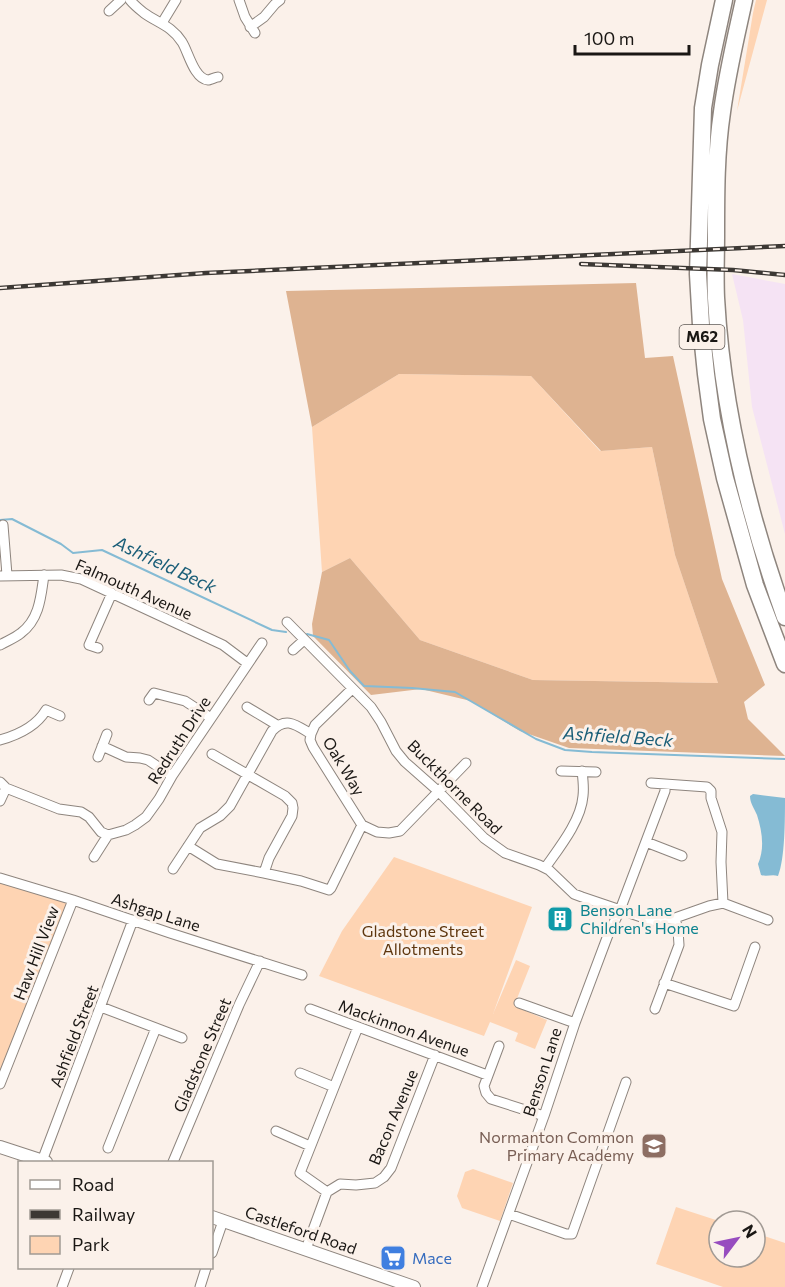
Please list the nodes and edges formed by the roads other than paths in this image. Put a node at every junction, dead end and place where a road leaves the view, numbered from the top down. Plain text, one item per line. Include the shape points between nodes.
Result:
1 (121, 0) edge
2 (130, 0) edge
3 (176, 0) edge
4 (239, 0) edge
5 (280, 0) edge
6 (724, 0) edge
7 (744, 0) edge
8 (109, 11) dead end
9 (162, 22) junction
10 (211, 81) dead end
11 (3, 525) dead end
12 (4, 575) edge
13 (44, 575) junction
14 (112, 593) junction
15 (785, 617) edge
16 (287, 622) dead end
17 (304, 640) junction
18 (262, 643) dead end
19 (1, 644) edge
20 (98, 648) dead end
21 (293, 650) dead end
22 (248, 663) junction
23 (785, 664) edge
24 (352, 689) junction
25 (149, 700) dead end
26 (248, 707) dead end
27 (60, 716) dead end
28 (211, 718) junction
29 (277, 725) junction
30 (107, 734) dead end
31 (311, 734) junction
32 (0, 740) edge
33 (102, 746) junction
34 (212, 754) dead end
35 (98, 756) dead end
36 (466, 763) dead end
37 (561, 771) dead end
38 (582, 771) junction
39 (596, 772) dead end
40 (248, 775) junction
41 (172, 776) junction
42 (651, 783) dead end
43 (665, 784) junction
44 (3, 785) edge
45 (439, 792) junction
46 (0, 801) edge
47 (362, 825) junction
48 (108, 835) junction
49 (646, 843) junction
50 (188, 846) junction
51 (682, 856) dead end
52 (94, 857) dead end
53 (545, 868) junction
54 (173, 869) dead end
55 (264, 873) junction
56 (0, 878) edge
57 (73, 900) junction
58 (723, 903) junction
59 (620, 910) junction
60 (675, 918) junction
61 (133, 920) junction
62 (768, 920) dead end
63 (754, 947) dead end
64 (260, 960) junction
65 (302, 975) dead end
66 (664, 983) junction
67 (519, 1003) dead end
68 (101, 1007) junction
69 (310, 1009) dead end
70 (655, 1009) dead end
71 (575, 1023) junction
72 (358, 1027) junction
73 (156, 1028) junction
74 (182, 1038) dead end
75 (499, 1046) dead end
76 (435, 1055) junction
77 (300, 1073) dead end
78 (487, 1075) junction
79 (626, 1082) dead end
80 (0, 1084) edge
81 (334, 1087) junction
82 (544, 1116) junction
83 (276, 1132) dead end
84 (310, 1146) junction
85 (0, 1147) edge
86 (108, 1148) dead end
87 (41, 1161) edge
88 (44, 1161) edge
89 (173, 1161) edge
90 (327, 1192) junction
91 (509, 1214) junction
92 (217, 1219) edge
93 (213, 1246) edge
94 (306, 1250) junction
95 (69, 1269) edge
96 (206, 1269) edge
97 (62, 1287) edge
98 (200, 1287) edge
99 (414, 1287) edge
100 (482, 1287) edge

1 - 8 street
2 - 9 street via 146,15
3 - 9 street
4 - 5 street via 253,30
6 - 23 highway, M62 via 703,108 698,274 706,374 724,478 738,530
7 - 15 highway, M62 via 721,113 716,183 716,296 722,360 740,464 755,526
9 - 10 street via 181,40 198,73
11 - 12 street
12 - 13 street, Falmouth Avenue
13 - 14 street, Falmouth Avenue via 81,579
13 - 19 street via 33,621
14 - 20 street via 89,645
14 - 22 street, Falmouth Avenue via 223,645
16 - 17 street, Buckthorne Road
17 - 21 street
17 - 24 street, Buckthorne Road
18 - 22 street, Redruth Drive
22 - 28 street, Redruth Drive
24 - 31 street via 315,725
24 - 45 street, Buckthorne Road via 371,707 405,762
25 - 28 street via 154,693 173,697
26 - 29 street
27 - 32 street via 46,710 32,726
28 - 41 street, Redruth Drive
29 - 31 street, Oak Way via 288,722
29 - 40 street
30 - 33 street
31 - 47 street, Oak Way via 313,747
33 - 35 street
33 - 41 street via 126,757 148,760
34 - 40 street
36 - 45 street
37 - 38 street
38 - 39 street
38 - 53 street via 580,808
40 - 50 street via 230,806 200,828
40 - 55 street via 285,796 293,807
41 - 48 street, Redruth Drive via 146,817 126,830
42 - 43 street
43 - 49 street, Benson Lane
43 - 58 street via 711,791 722,832
44 - 46 street
44 - 48 street via 59,809 81,812
45 - 47 street via 400,831 376,832
45 - 53 street, Buckthorne Road via 493,846
47 - 55 street via 329,890
48 - 52 street
49 - 51 street
49 - 59 street, Benson Lane
50 - 54 street
50 - 55 street via 218,864
53 - 59 street, Buckthorne Road via 574,894
56 - 57 street, Ashgap Lane
57 - 61 street, Ashgap Lane
57 - 80 street, Haw Hill View
58 - 60 street, Buckthorne Road
58 - 62 street
59 - 60 street, Buckthorne Road via 653,921
59 - 71 street, Benson Lane
60 - 66 street via 679,945
61 - 64 street, Ashgap Lane
61 - 68 street, Ashfield Street
63 - 66 street via 734,1006
64 - 65 street, Ashgap Lane
64 - 89 street, Gladstone Street
66 - 70 street
67 - 71 street
68 - 73 street
68 - 88 street, Ashfield Street
69 - 72 street, Mackinnon Avenue
71 - 82 street, Benson Lane
72 - 76 street, Mackinnon Avenue
72 - 81 street
73 - 74 street
73 - 86 street
75 - 78 street
76 - 78 street, Mackinnon Avenue
76 - 90 street, Bacon Avenue via 384,1177 365,1185 340,1184
77 - 81 street
78 - 82 street via 484,1086 490,1099
79 - 91 street via 572,1234
81 - 84 street
82 - 91 street, Benson Lane
83 - 84 street
84 - 90 street via 300,1173
85 - 87 street
90 - 94 street
91 - 100 street, Benson Lane
92 - 93 street
92 - 94 street, Castleford Road
94 - 99 street, Castleford Road
95 - 97 street
96 - 98 street

